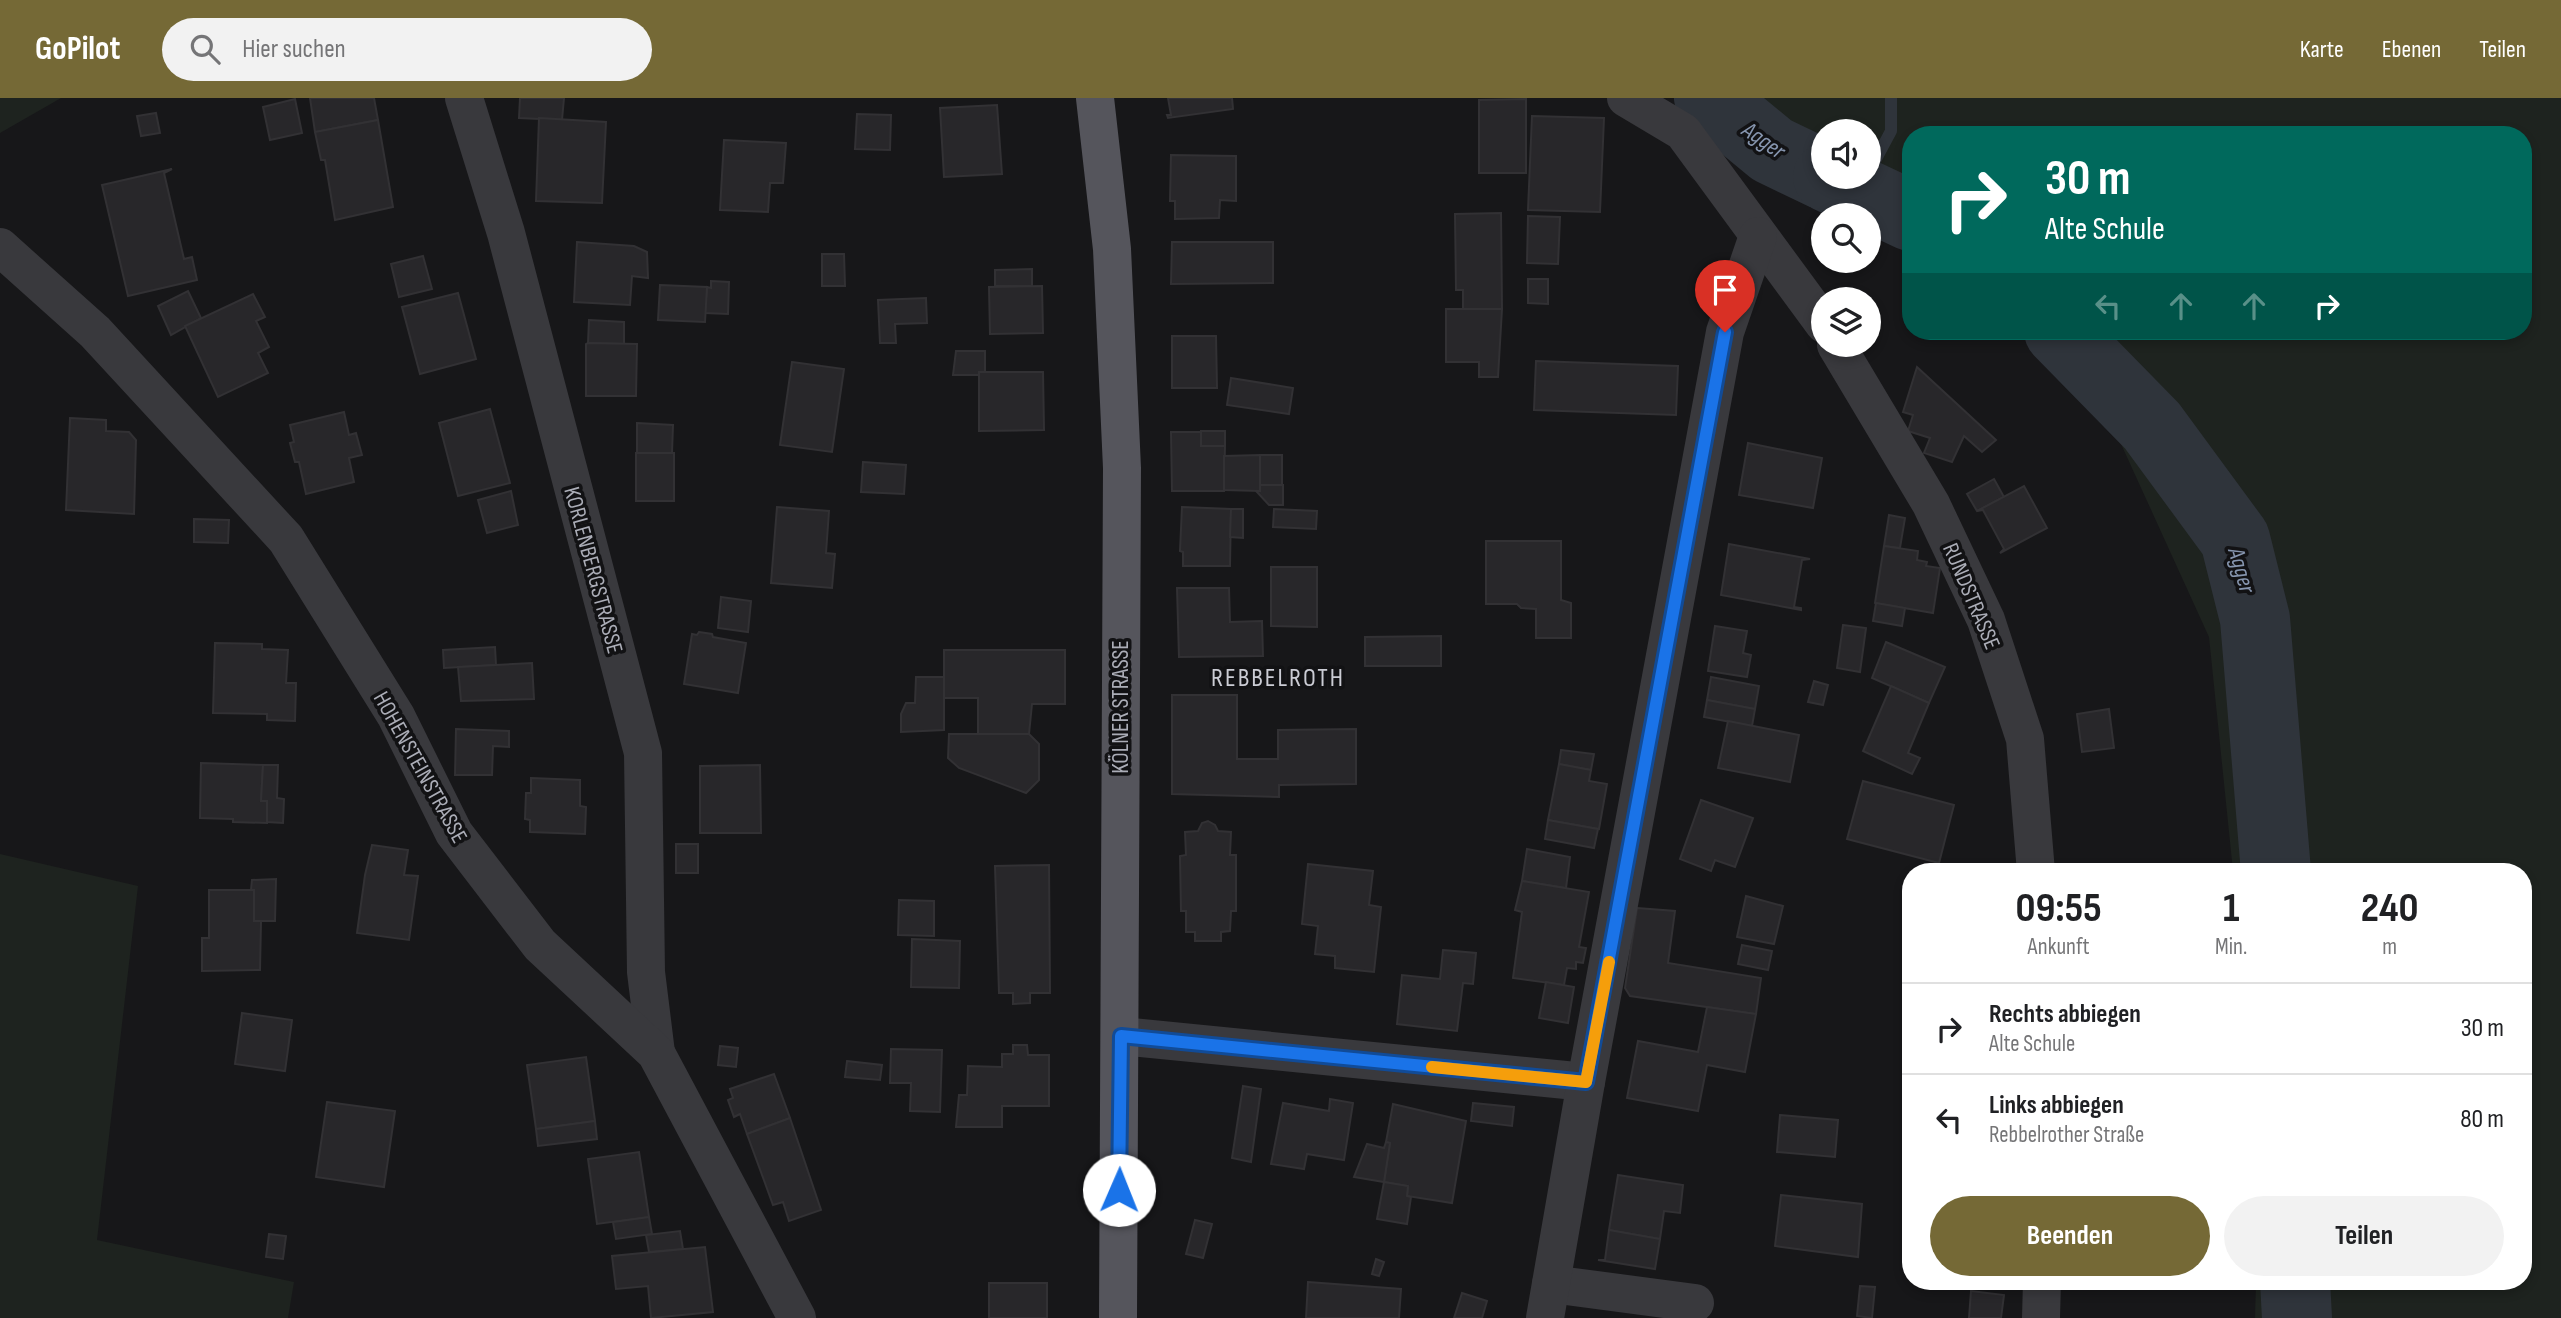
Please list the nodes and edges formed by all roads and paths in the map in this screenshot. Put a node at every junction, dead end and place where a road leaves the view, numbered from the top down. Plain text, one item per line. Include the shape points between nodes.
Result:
1 (464, 98) edge
2 (1094, 98) edge
3 (1626, 98) edge
4 (1758, 236) junction
5 (0, 247) edge
6 (1811, 307) edge
7 (1843, 357) edge
8 (2035, 863) edge
9 (1121, 1036) junction
10 (656, 1053) junction
11 (1586, 1082) junction
12 (2042, 1290) edge
13 (1548, 1301) edge
14 (1695, 1303) dead end
15 (797, 1318) edge
16 (1118, 1318) edge
17 (2041, 1318) edge

1 - 10 street, KORLENBERGSTRASSE via 506,233 643,753 646,972
2 - 9 main road, KÖLNER STRASSE via 1112,249 1122,468
3 - 4 street via 1683,132
4 - 6 street
4 - 11 street via 1725,332
5 - 10 street, HOHENSTEINSTRASSE via 94,332 286,539 396,716 454,833 540,945
7 - 8 street, RUNDSTRASSE via 1931,505 1986,620 2025,739
9 - 11 street
9 - 16 main road, KÖLNER STRASSE
10 - 15 street, HOHENSTEINSTRASSE
11 - 13 street
12 - 17 street
13 - 14 street

